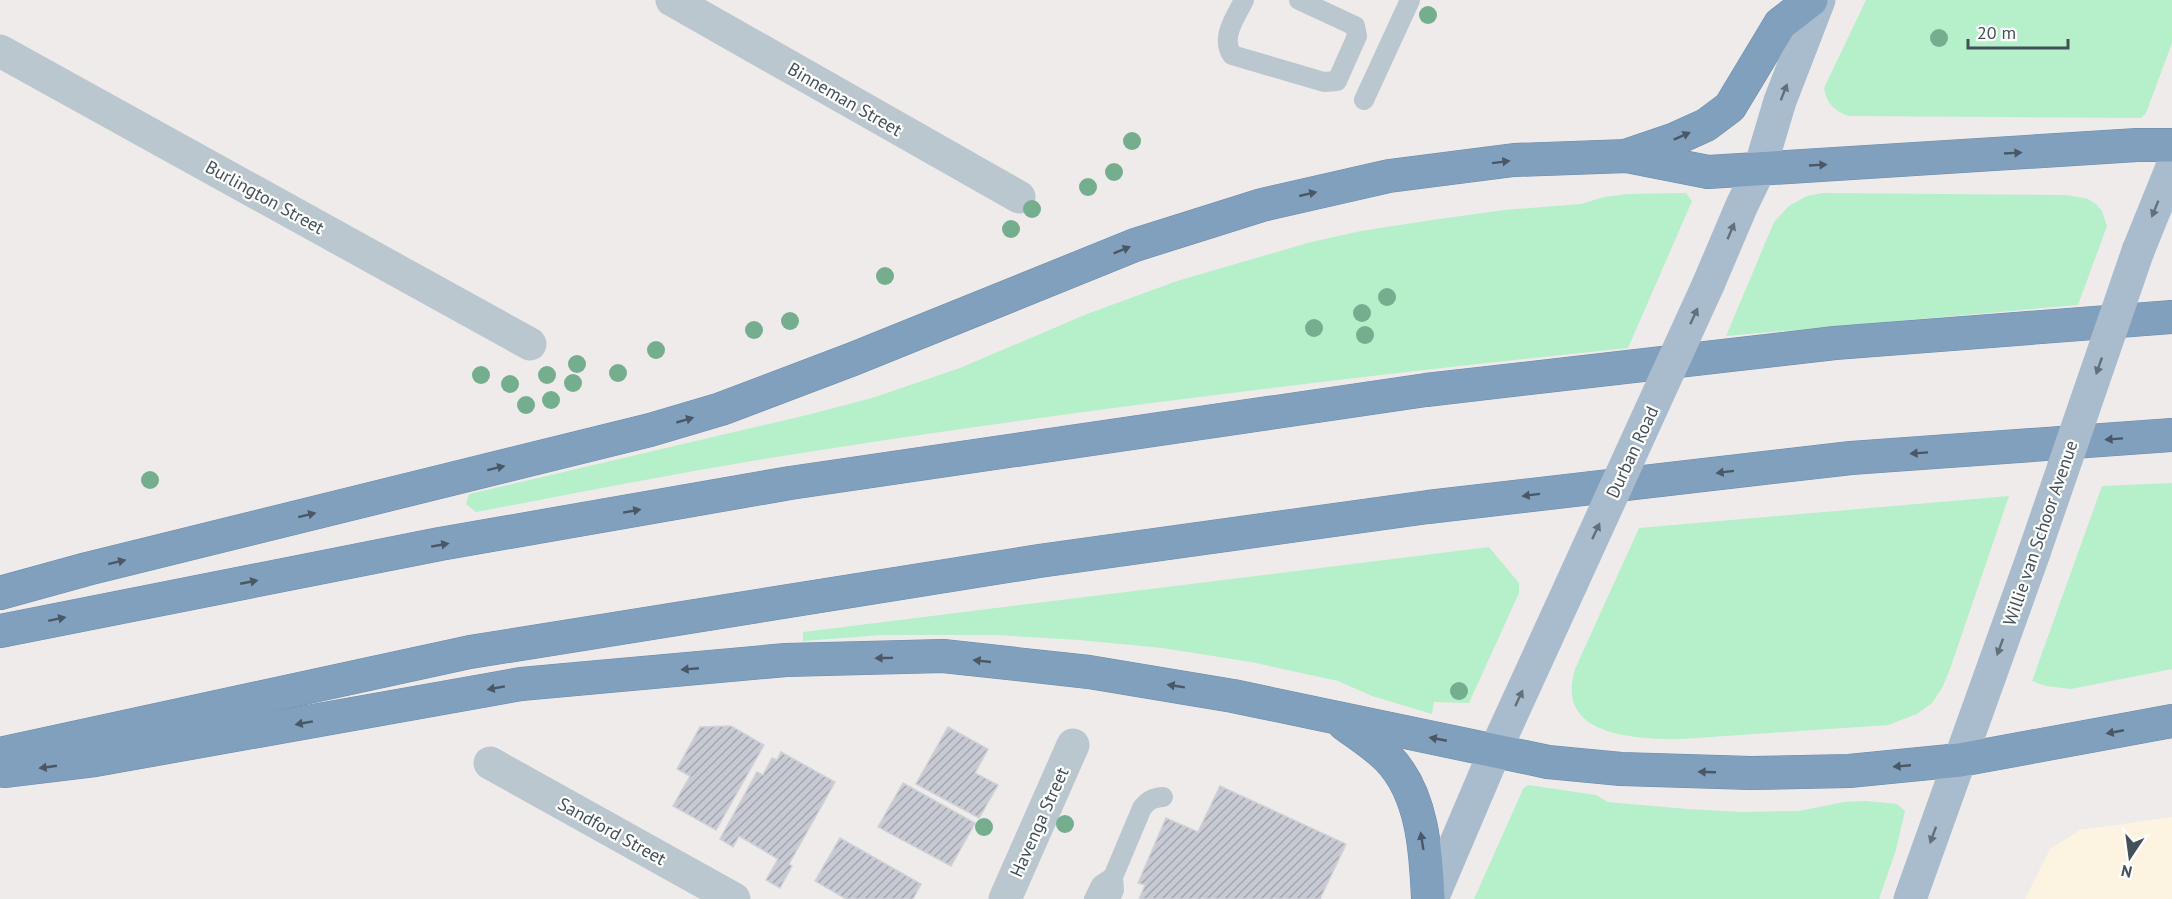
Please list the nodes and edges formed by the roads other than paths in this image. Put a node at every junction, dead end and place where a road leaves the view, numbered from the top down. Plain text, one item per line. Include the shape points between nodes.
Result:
1 (672, 0) edge
2 (1244, 0) edge
3 (1299, 0) edge
4 (1410, 0) edge
5 (1811, 0) edge
6 (1819, 0) edge
7 (0, 51) edge
8 (1364, 100) dead end
9 (2172, 145) edge
10 (1627, 156) junction
11 (2172, 167) edge
12 (1760, 168) junction
13 (1019, 197) dead end
14 (2172, 317) edge
15 (530, 344) dead end
16 (2172, 435) edge
17 (0, 593) edge
18 (0, 632) edge
19 (1332, 716) junction
20 (2172, 721) edge
21 (1073, 745) dead end
22 (1495, 752) junction
23 (0, 754) edge
24 (1960, 760) junction
25 (490, 763) dead end
26 (0, 772) edge
27 (1163, 797) dead end
28 (1113, 877) junction
29 (734, 899) edge
30 (1005, 899) edge
31 (1094, 899) edge
32 (1110, 899) edge
33 (1430, 899) edge
34 (1910, 899) edge

1 - 13 street, Binneman Street
2 - 3 lane via 1227,36 1232,55 1324,82 1337,81 1357,36 1355,26
4 - 8 lane
10 -> 5 highway via 1706,125 1730,107 1780,24
12 -> 6 main road, Durban Road via 1780,101
7 - 15 street, Burlington Street
12 -> 9 highway
10 - 12 highway via 1708,172
17 -> 10 highway via 721,409 1135,245 1262,205 1389,176 1515,160
11 -> 24 main road, Willie van Schoor Avenue, bridge via 2138,251
22 -> 12 main road, Durban Road, bridge
18 -> 14 highway via 440,544 779,485 1391,395 1835,343
16 -> 23 highway via 1851,458 1428,507 1039,561 470,652
22 -> 19 highway
19 -> 26 highway via 1089,672 943,656 786,660 521,684 95,760
33 -> 19 highway via 1414,800 1407,786 1372,744
20 -> 24 highway
21 - 30 street, Havenga Street
24 -> 22 highway via 1849,771 1751,773 1621,769
22 - 33 main road, Durban Road
24 -> 34 main road, Willie van Schoor Avenue
25 - 29 street, Sandford Street
27 - 28 lane via 1146,802 1142,808
28 - 31 lane via 1101,885
28 - 32 lane

